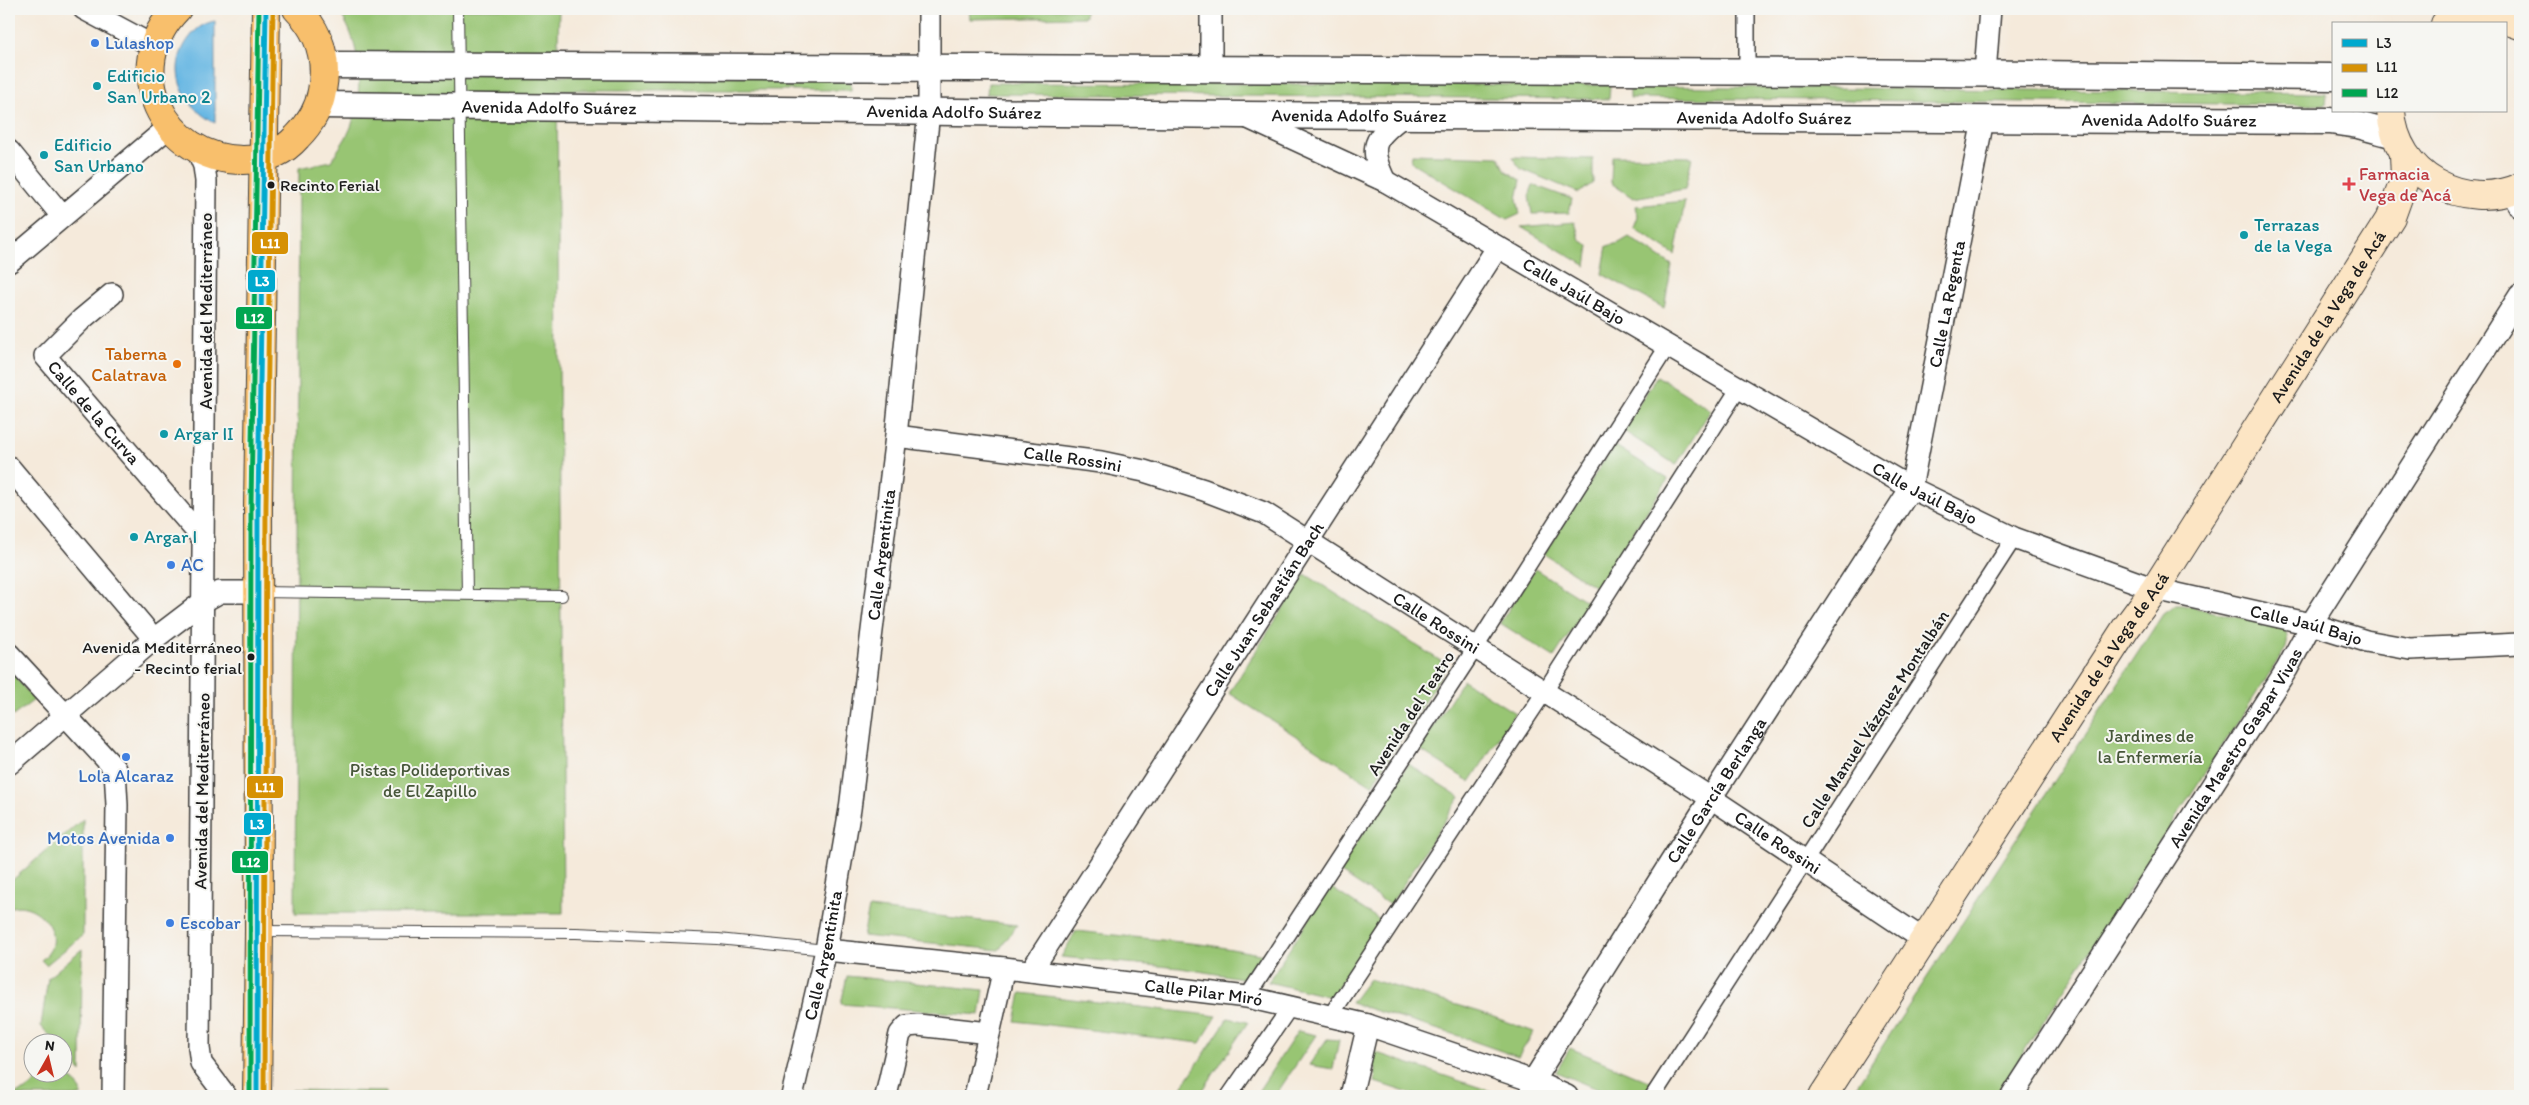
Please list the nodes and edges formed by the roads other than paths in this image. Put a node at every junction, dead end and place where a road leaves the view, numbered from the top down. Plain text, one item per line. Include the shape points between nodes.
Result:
1 (84, 9) edge
2 (178, 9) edge
3 (266, 9) edge
4 (296, 9) edge
5 (458, 9) edge
6 (929, 9) edge
7 (1211, 9) edge
8 (1746, 9) edge
9 (1990, 9) edge
10 (2513, 9) edge
11 (2449, 18) edge
12 (2520, 25) edge
13 (155, 47) junction
14 (324, 65) junction
15 (458, 65) junction
16 (929, 68) junction
17 (1211, 68) junction
18 (1747, 71) junction
19 (1985, 73) junction
20 (2332, 77) edge
21 (320, 105) junction
22 (459, 107) junction
23 (929, 111) junction
24 (1241, 115) junction
25 (1403, 116) junction
26 (1982, 120) junction
27 (170, 126) junction
28 (2397, 133) edge
29 (197, 149) junction
30 (9, 151) edge
31 (264, 158) junction
32 (1386, 181) junction
33 (2452, 191) junction
34 (2517, 195) edge
35 (62, 216) junction
36 (2392, 216) junction
37 (1497, 248) junction
38 (9, 262) edge
39 (112, 294) dead end
40 (2520, 295) edge
41 (1667, 347) junction
42 (1739, 388) junction
43 (896, 436) junction
44 (9, 467) edge
45 (1911, 488) junction
46 (2014, 538) junction
47 (204, 540) junction
48 (1308, 541) junction
49 (2154, 589) junction
50 (258, 592) junction
51 (467, 594) junction
52 (562, 596) dead end
53 (204, 601) junction
54 (2311, 624) junction
55 (154, 639) junction
56 (2520, 644) edge
57 (1476, 647) junction
58 (9, 654) edge
59 (1545, 691) junction
60 (66, 714) junction
61 (9, 764) edge
62 (1711, 798) junction
63 (1805, 862) junction
64 (259, 931) junction
65 (1924, 940) junction
66 (826, 950) junction
67 (1004, 968) junction
68 (1031, 971) junction
69 (1247, 997) junction
70 (1291, 1006) junction
71 (1331, 1015) junction
72 (1368, 1025) junction
73 (989, 1033) junction
74 (1531, 1089) edge
75 (113, 1096) edge
76 (226, 1096) edge
77 (257, 1096) edge
78 (792, 1096) edge
79 (886, 1096) edge
80 (975, 1096) edge
81 (1229, 1096) edge
82 (1351, 1096) edge
83 (1568, 1096) edge
84 (1653, 1096) edge
85 (1823, 1096) edge
86 (2012, 1096) edge

1 - 13 street
2 - 13 main road via 168,20
3 - 31 main road
4 - 14 main road via 308,20 318,39
5 - 15 lane
6 - 16 street, Calle Argentinita
7 - 17 street
8 - 18 street
9 - 19 street
10 - 12 main road
11 - 12 main road via 2489,16
13 - 27 main road via 152,90 159,110
14 - 15 street
14 - 21 main road
15 - 16 street
15 - 22 lane
16 - 17 street
16 - 23 street, Calle Argentinita
17 - 18 street
18 - 19 street
19 - 20 street
21 - 22 street, Avenida Adolfo Suárez
21 - 31 main road via 307,128 291,144
22 - 23 street, Avenida Adolfo Suárez
22 - 51 lane
23 - 24 street, Avenida Adolfo Suárez
23 - 43 street, Calle Argentinita
24 - 25 street, Avenida Adolfo Suárez
24 - 32 street, Calle Jaúl Bajo
25 - 26 street, Avenida Adolfo Suárez
25 - 32 street via 1382,132 1375,146 1376,163
26 - 28 street, Avenida Adolfo Suárez via 2330,121
26 - 45 street, Calle La Regenta
27 - 29 main road via 183,141
27 - 35 street
28 - 33 main road via 2425,176
28 - 36 main road, Avenida de la Vega de Acá via 2404,178
29 - 31 main road via 226,160
29 - 47 street, Avenida del Mediterráneo via 206,181
30 - 35 street
31 - 50 main road
32 - 37 street, Calle Jaúl Bajo
33 - 34 main road via 2481,196
33 - 36 main road, Avenida de la Vega de Acá via 2426,194 2409,202
35 - 38 street
36 - 49 main road, Avenida de la Vega de Acá
37 - 41 street, Calle Jaúl Bajo
37 - 48 street, Calle Juan Sebastián Bach
39 - 47 street, Calle de la Curva via 44,356
40 - 54 street, Avenida Maestro Gaspar Vivas
41 - 42 street, Calle Jaúl Bajo
41 - 57 street, Avenida del Teatro
42 - 45 street, Calle Jaúl Bajo
42 - 59 street
43 - 48 street, Calle Rossini via 1100,462 1144,471 1264,513
43 - 66 street, Calle Argentinita via 850,809
44 - 55 street
45 - 46 street, Calle Jaúl Bajo
45 - 62 street, Calle García Berlanga
46 - 49 street, Calle Jaúl Bajo
46 - 63 street, Calle Manuel Vázquez Montalbán
47 - 53 street, Avenida del Mediterráneo
48 - 57 street, Calle Rossini
48 - 68 street, Calle Juan Sebastián Bach
49 - 54 street, Calle Jaúl Bajo
49 - 65 main road, Avenida de la Vega de Acá
50 - 51 lane
50 - 53 street via 220,592
50 - 64 main road
51 - 52 lane
53 - 55 street
53 - 76 street, Avenida del Mediterráneo via 199,1048 201,1063
54 - 56 street, Calle Jaúl Bajo via 2366,641 2410,649
54 - 86 street, Avenida Maestro Gaspar Vivas via 2287,669
55 - 60 street
57 - 59 street, Calle Rossini
57 - 69 street, Avenida del Teatro
58 - 60 street
59 - 62 street, Calle Rossini
59 - 71 street
60 - 61 street
60 - 75 street via 115,769
62 - 63 street, Calle Rossini
62 - 74 street, Calle García Berlanga
63 - 65 street, Calle Rossini
63 - 84 street, Calle Manuel Vázquez Montalbán
64 - 66 lane via 576,933 718,939
64 - 77 main road
65 - 85 main road, Avenida de la Vega de Acá
66 - 67 street, Calle Pilar Miró
66 - 78 street, Calle Argentinita
67 - 68 street, Calle Pilar Miró
67 - 73 street
68 - 69 street, Calle Pilar Miró
69 - 70 street, Calle Pilar Miró
70 - 71 street, Calle Pilar Miró
70 - 81 street
71 - 72 street, Calle Pilar Miró
72 - 74 street, Calle Pilar Miró
72 - 82 street
73 - 79 street via 907,1026 900,1034
73 - 80 street
74 - 83 street, Calle Pilar Miró

